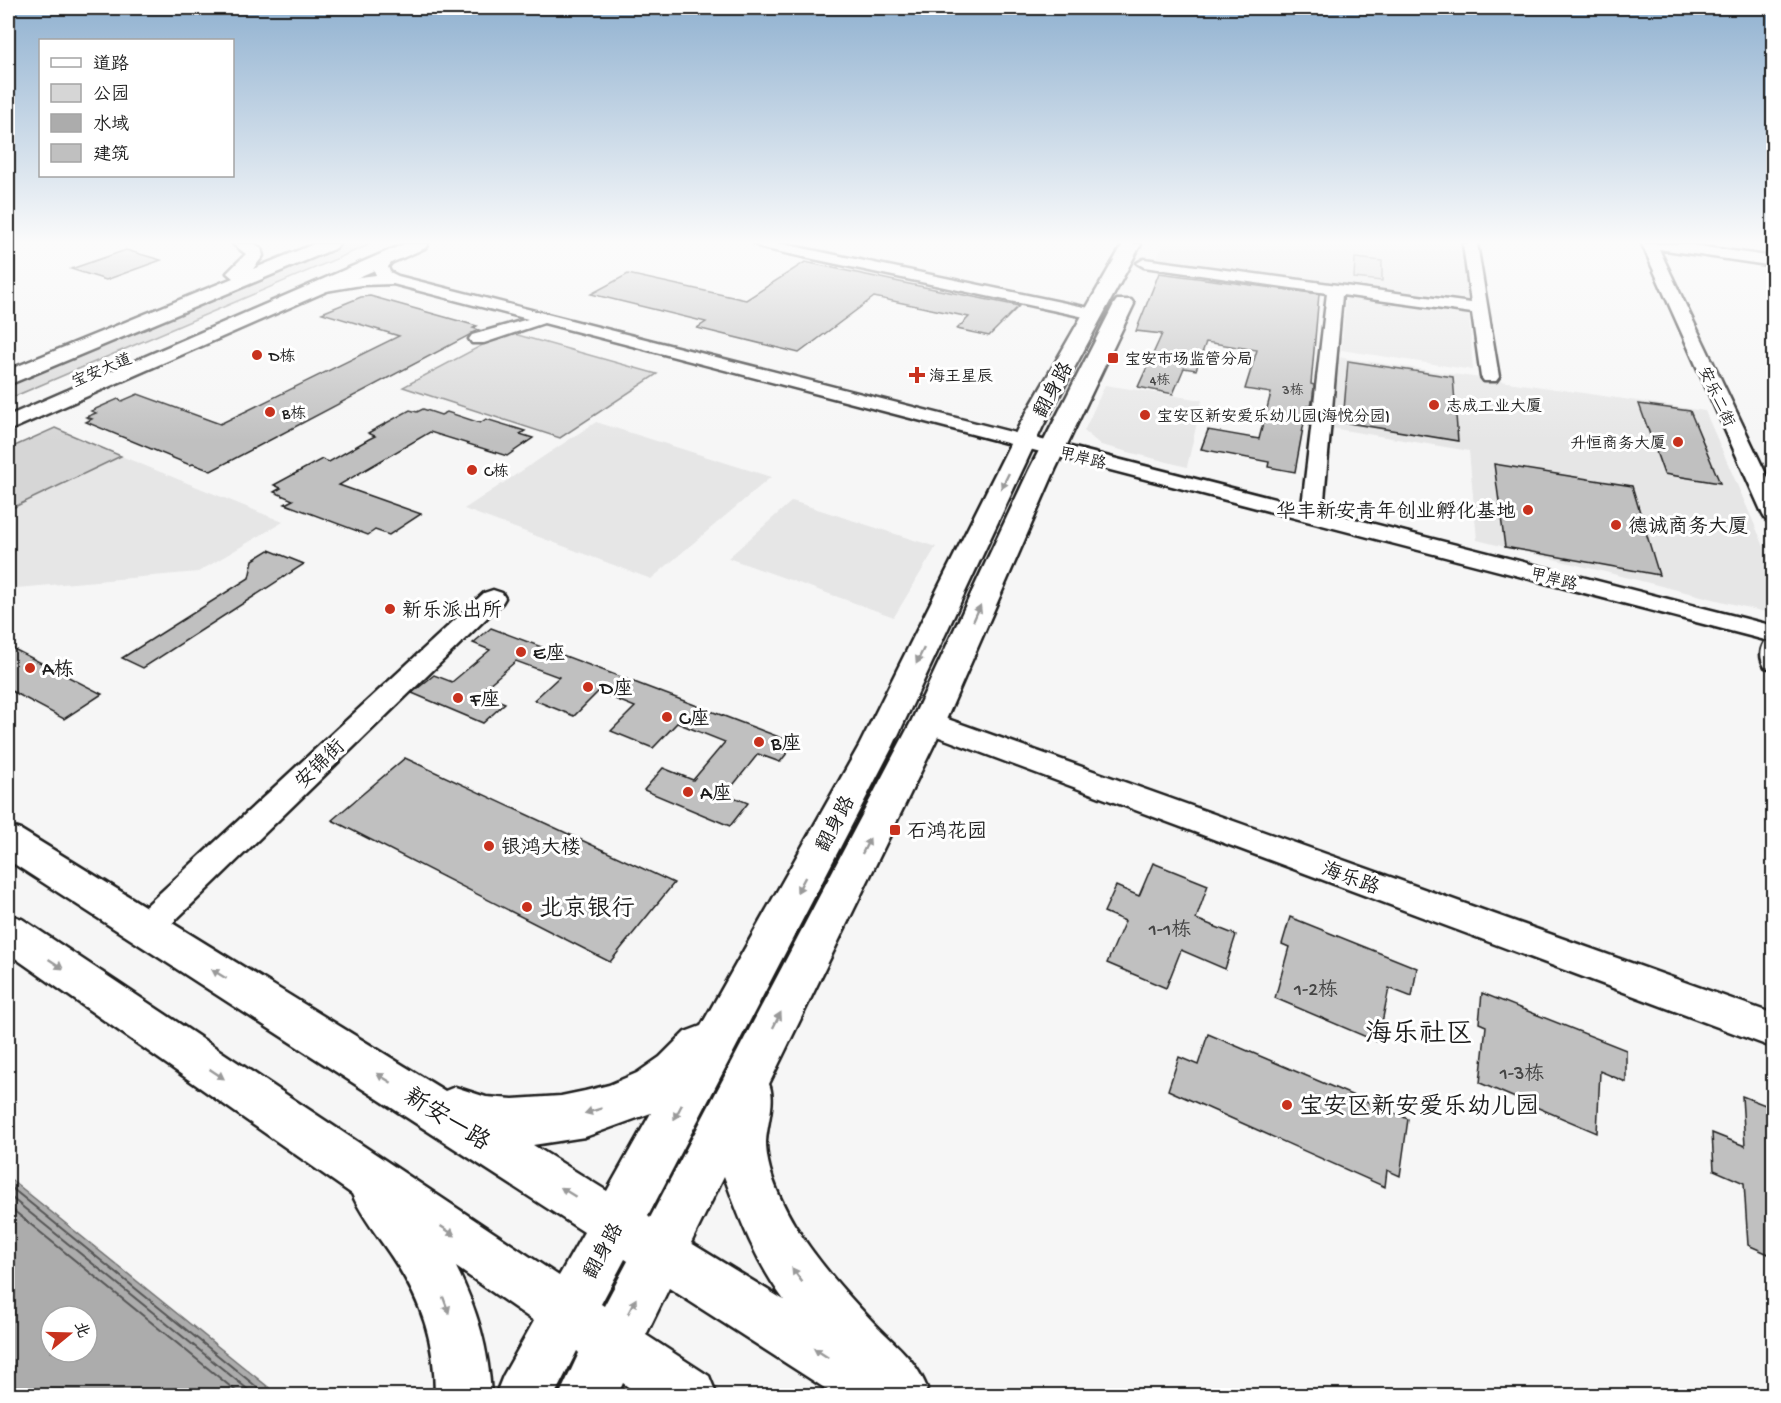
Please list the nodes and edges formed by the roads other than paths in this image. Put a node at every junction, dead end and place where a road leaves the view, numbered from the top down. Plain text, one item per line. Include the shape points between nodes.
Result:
1 (145, 309) edge
2 (173, 309) edge
3 (248, 309) edge
4 (269, 309) edge
5 (513, 309) edge
6 (1073, 309) edge
7 (1097, 309) edge
8 (1111, 309) edge
9 (1333, 309) edge
10 (1480, 309) edge
11 (1678, 309) edge
12 (1094, 314) junction
13 (543, 317) junction
14 (478, 339) dead end
15 (8, 364) edge
16 (1490, 377) dead end
17 (8, 378) edge
18 (8, 409) edge
19 (8, 424) edge
20 (1038, 445) junction
21 (1312, 515) junction
22 (1773, 515) edge
23 (494, 598) dead end
24 (1773, 634) edge
25 (1773, 648) edge
26 (1773, 661) edge
27 (928, 722) junction
28 (8, 841) edge
29 (145, 928) junction
30 (8, 932) edge
31 (1773, 1031) edge
32 (743, 1038) junction
33 (419, 1099) junction
34 (357, 1169) junction
35 (617, 1224) junction
36 (661, 1251) junction
37 (568, 1313) junction
38 (612, 1343) junction
39 (463, 1395) edge
40 (523, 1395) edge
41 (587, 1395) edge
42 (689, 1395) edge
43 (888, 1395) edge
44 (907, 1395) edge

1 - 15 main road
2 - 17 main road, 宝安大道
3 - 18 main road, 宝安大道
4 - 19 main road
5 - 13 street, 甲岸路
6 - 12 street
7 - 12 main road, 翻身路
8 - 20 main road, 翻身路
9 - 21 street
10 - 16 street
11 - 22 street, 安乐二街
12 - 20 main road, 翻身路
13 - 14 street
13 - 20 street, 甲岸路
20 - 21 street, 甲岸路
27 -> 20 main road, 翻身路
20 -> 32 main road, 翻身路 via 876,746
21 - 24 street, 甲岸路
23 - 29 street, 安锦街
25 - 26 street
27 - 31 street, 海乐路
32 -> 27 main road, 翻身路
28 - 29 main road, 新安一路
33 -> 29 main road, 新安一路
30 -> 34 main road
32 -> 33 main road via 633,1098 546,1123 489,1121
32 -> 35 main road, 翻身路
32 - 36 main road, 翻身路
44 -> 32 main road via 814,1298 784,1256 757,1207 743,1157
35 -> 33 main road, 新安一路
34 -> 37 main road
34 -> 39 main road via 408,1233 437,1280 456,1333
35 - 36 main road, 新安一路
35 - 37 main road, 翻身路
38 -> 36 main road, 翻身路
43 -> 36 main road, 新安一路
37 - 38 main road
37 - 40 main road, 翻身路
38 - 41 main road, 翻身路
38 - 42 main road

